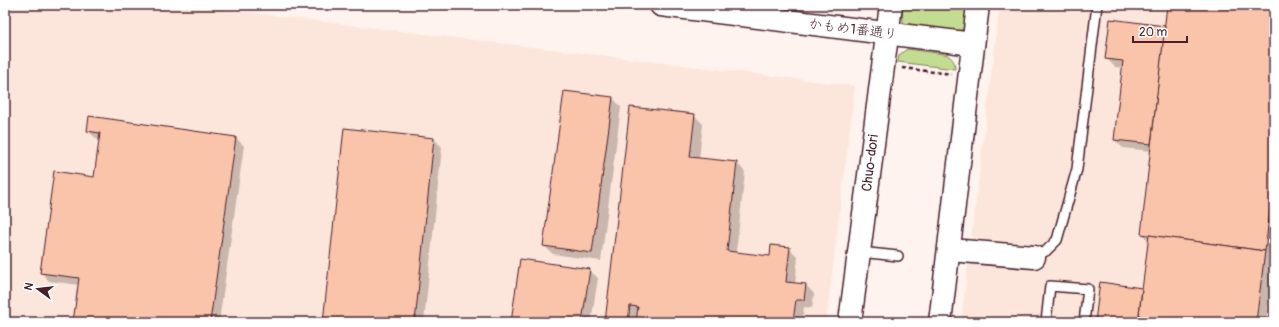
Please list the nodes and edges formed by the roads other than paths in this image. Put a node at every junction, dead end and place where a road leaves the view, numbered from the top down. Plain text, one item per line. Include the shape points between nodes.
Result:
1 (661, 5) edge
2 (891, 5) edge
3 (978, 5) edge
4 (1097, 5) edge
5 (887, 33) junction
6 (973, 44) junction
7 (950, 250) junction
8 (859, 252) junction
9 (898, 256) dead end
10 (1034, 257) joint
11 (850, 322) edge
12 (940, 322) edge
13 (1046, 322) edge
14 (1084, 322) edge

1 - 5 street, かもめ1番通り
2 - 5 street, Chuo-dori
3 - 6 street
4 - 10 lane via 1077,169 1057,240 1046,252
5 - 6 street, かもめ1番通り
5 - 8 street, Chuo-dori
6 - 7 street
7 - 10 street
7 - 12 street
8 - 9 lane
8 - 11 street, Chuo-dori
13 - 14 lane via 1050,286 1088,289

